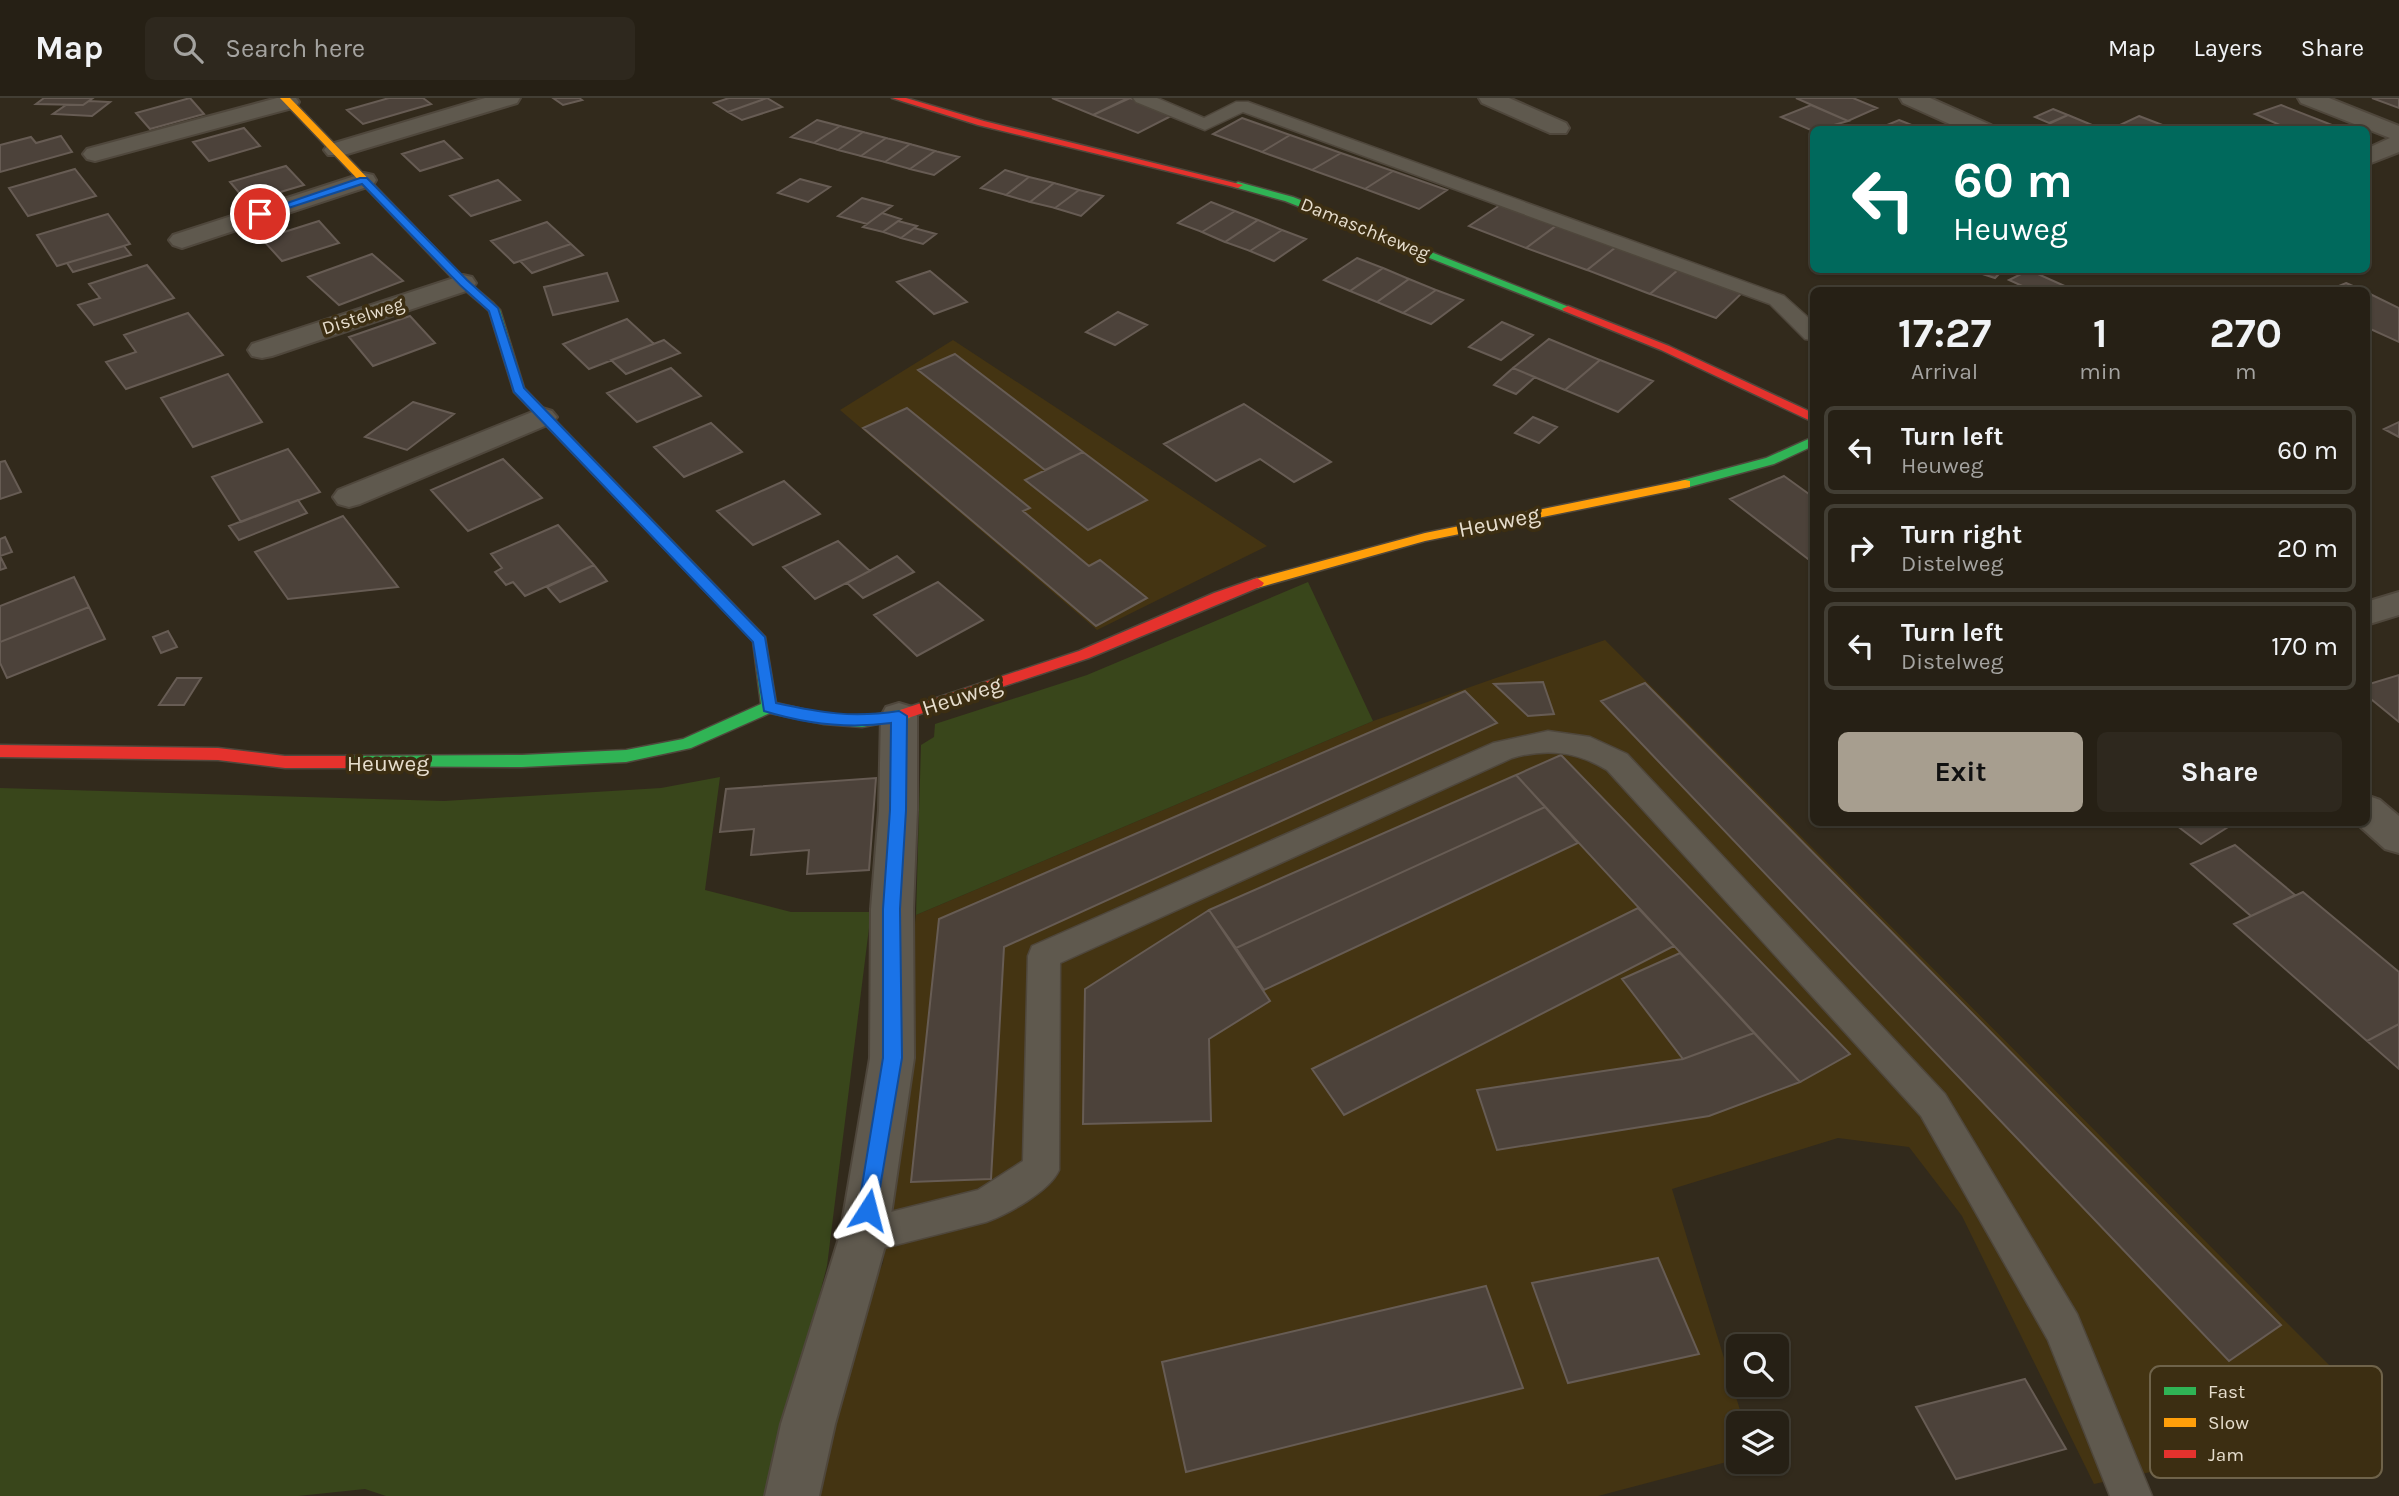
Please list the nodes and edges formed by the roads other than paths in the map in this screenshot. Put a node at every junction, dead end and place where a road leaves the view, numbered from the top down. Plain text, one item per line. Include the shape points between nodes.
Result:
1 (509, 98) edge
2 (897, 98) edge
3 (1142, 98) edge
4 (1490, 98) edge
5 (1911, 98) edge
6 (2309, 98) edge
7 (286, 100) edge
8 (1974, 126) edge
9 (1558, 128) dead end
10 (2399, 134) edge
11 (2399, 143) edge
12 (336, 150) junction
13 (95, 154) dead end
14 (2370, 156) edge
15 (364, 180) junction
16 (182, 240) dead end
17 (464, 283) junction
18 (1810, 331) edge
19 (262, 350) dead end
20 (542, 417) junction
21 (1810, 417) edge
22 (1810, 443) edge
23 (349, 497) dead end
24 (2399, 603) edge
25 (2370, 613) edge
26 (769, 707) junction
27 (899, 716) junction
28 (0, 751) edge
29 (2370, 813) edge
30 (2399, 838) edge
31 (864, 1236) junction
32 (792, 1496) edge
33 (2131, 1496) edge

1 - 12 street
2 - 21 street, Damaschkeweg via 963,120 1289,199 1665,348
3 - 18 lane via 1206,125 1242,106 1777,300
4 - 9 street
5 - 8 street
6 - 10 street
7 - 12 street
7 - 13 street
11 - 14 street
12 - 15 street
15 - 16 street
15 - 17 street
17 - 19 street, Distelweg
17 - 20 street via 494,310 518,389
20 - 23 street
20 - 26 street via 760,640
22 - 27 street, Heuweg via 1770,461 1675,487 1372,548 1303,568 1221,594 1107,646
24 - 25 street
26 - 27 street, Heuweg via 862,722
26 - 28 street, Heuweg via 686,744 626,756 401,763 285,762 136,751
27 - 31 street via 892,1058
29 - 30 street
31 - 32 street via 808,1424
31 - 33 lane via 986,1205 1041,1170 1044,956 1503,750 1527,742 1578,742 1617,762 1933,1105 2063,1328

